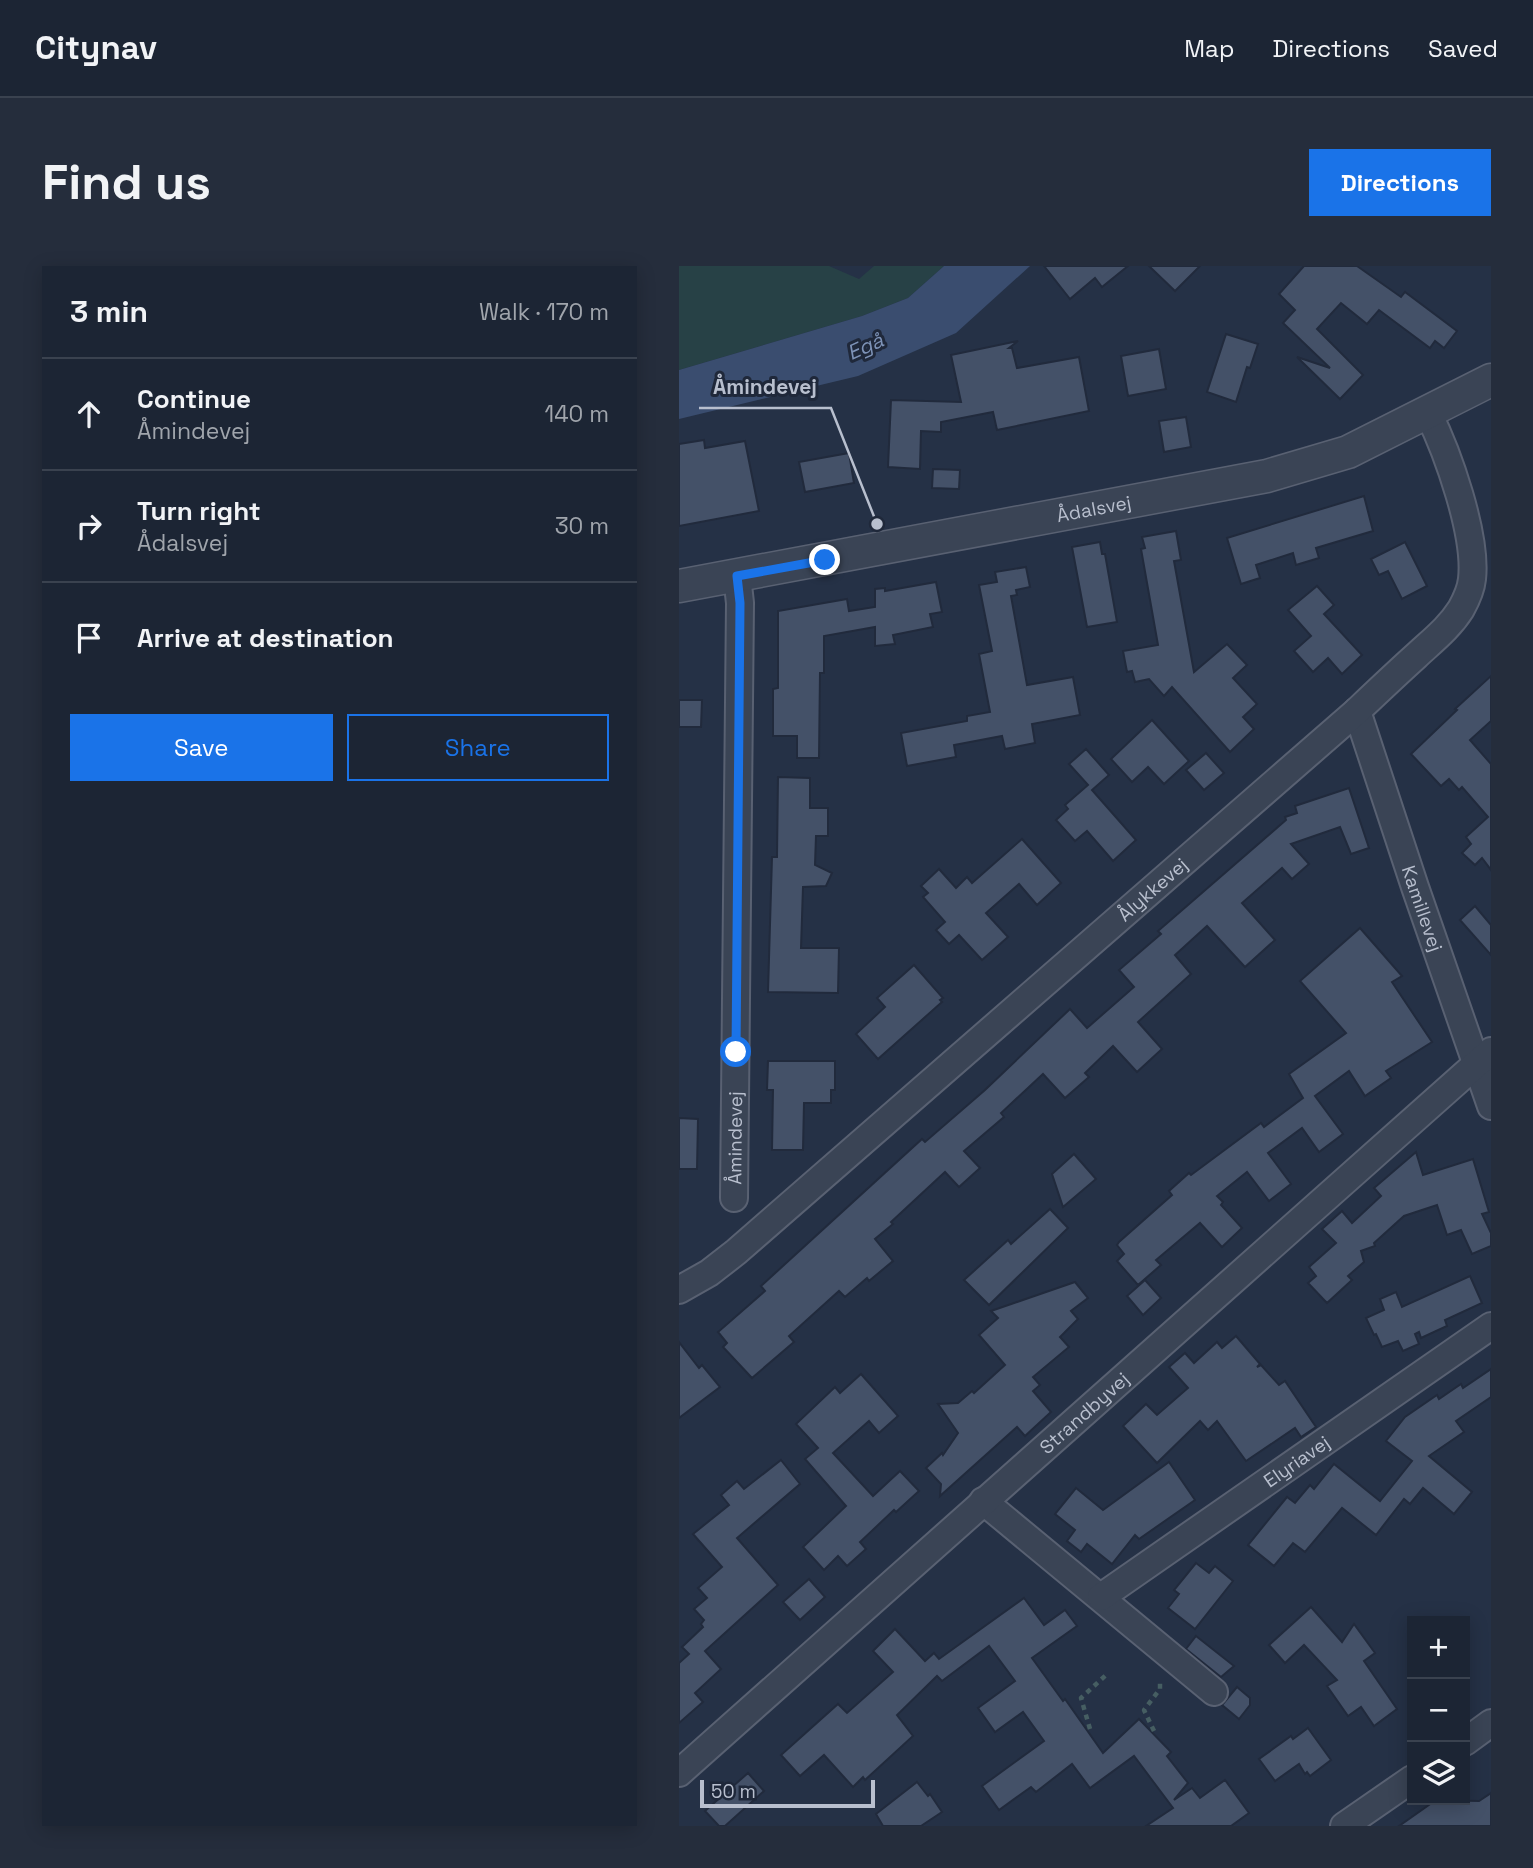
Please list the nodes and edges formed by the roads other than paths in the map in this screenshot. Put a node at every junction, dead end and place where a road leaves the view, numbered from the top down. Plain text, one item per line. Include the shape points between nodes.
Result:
1 (1491, 380) edge
2 (1428, 413) junction
3 (737, 576) junction
4 (679, 586) edge
5 (1357, 711) junction
6 (1484, 1057) edge
7 (1491, 1106) edge
8 (734, 1198) dead end
9 (679, 1290) edge
10 (1491, 1326) edge
11 (983, 1501) junction
12 (1101, 1597) junction
13 (1214, 1692) dead end
14 (1491, 1723) edge
15 (1470, 1738) edge
16 (679, 1773) edge
17 (1407, 1782) edge
18 (1344, 1826) edge

1 - 2 street, Ådalsvej
2 - 3 street, Ådalsvej via 1348,452 1267,476
2 - 5 street, Ålykkevej via 1460,499 1472,580 1448,627
3 - 4 street, Ådalsvej
3 - 8 street, Åmindevej
5 - 6 street, Kamillevej via 1415,887
5 - 9 street, Ålykkevej via 736,1252
6 - 7 street, Kamillevej
6 - 11 street, Strandbyvej
10 - 12 street, Elyriavej
11 - 12 street
11 - 16 street, Strandbyvej
12 - 13 street
14 - 15 street
17 - 18 street

